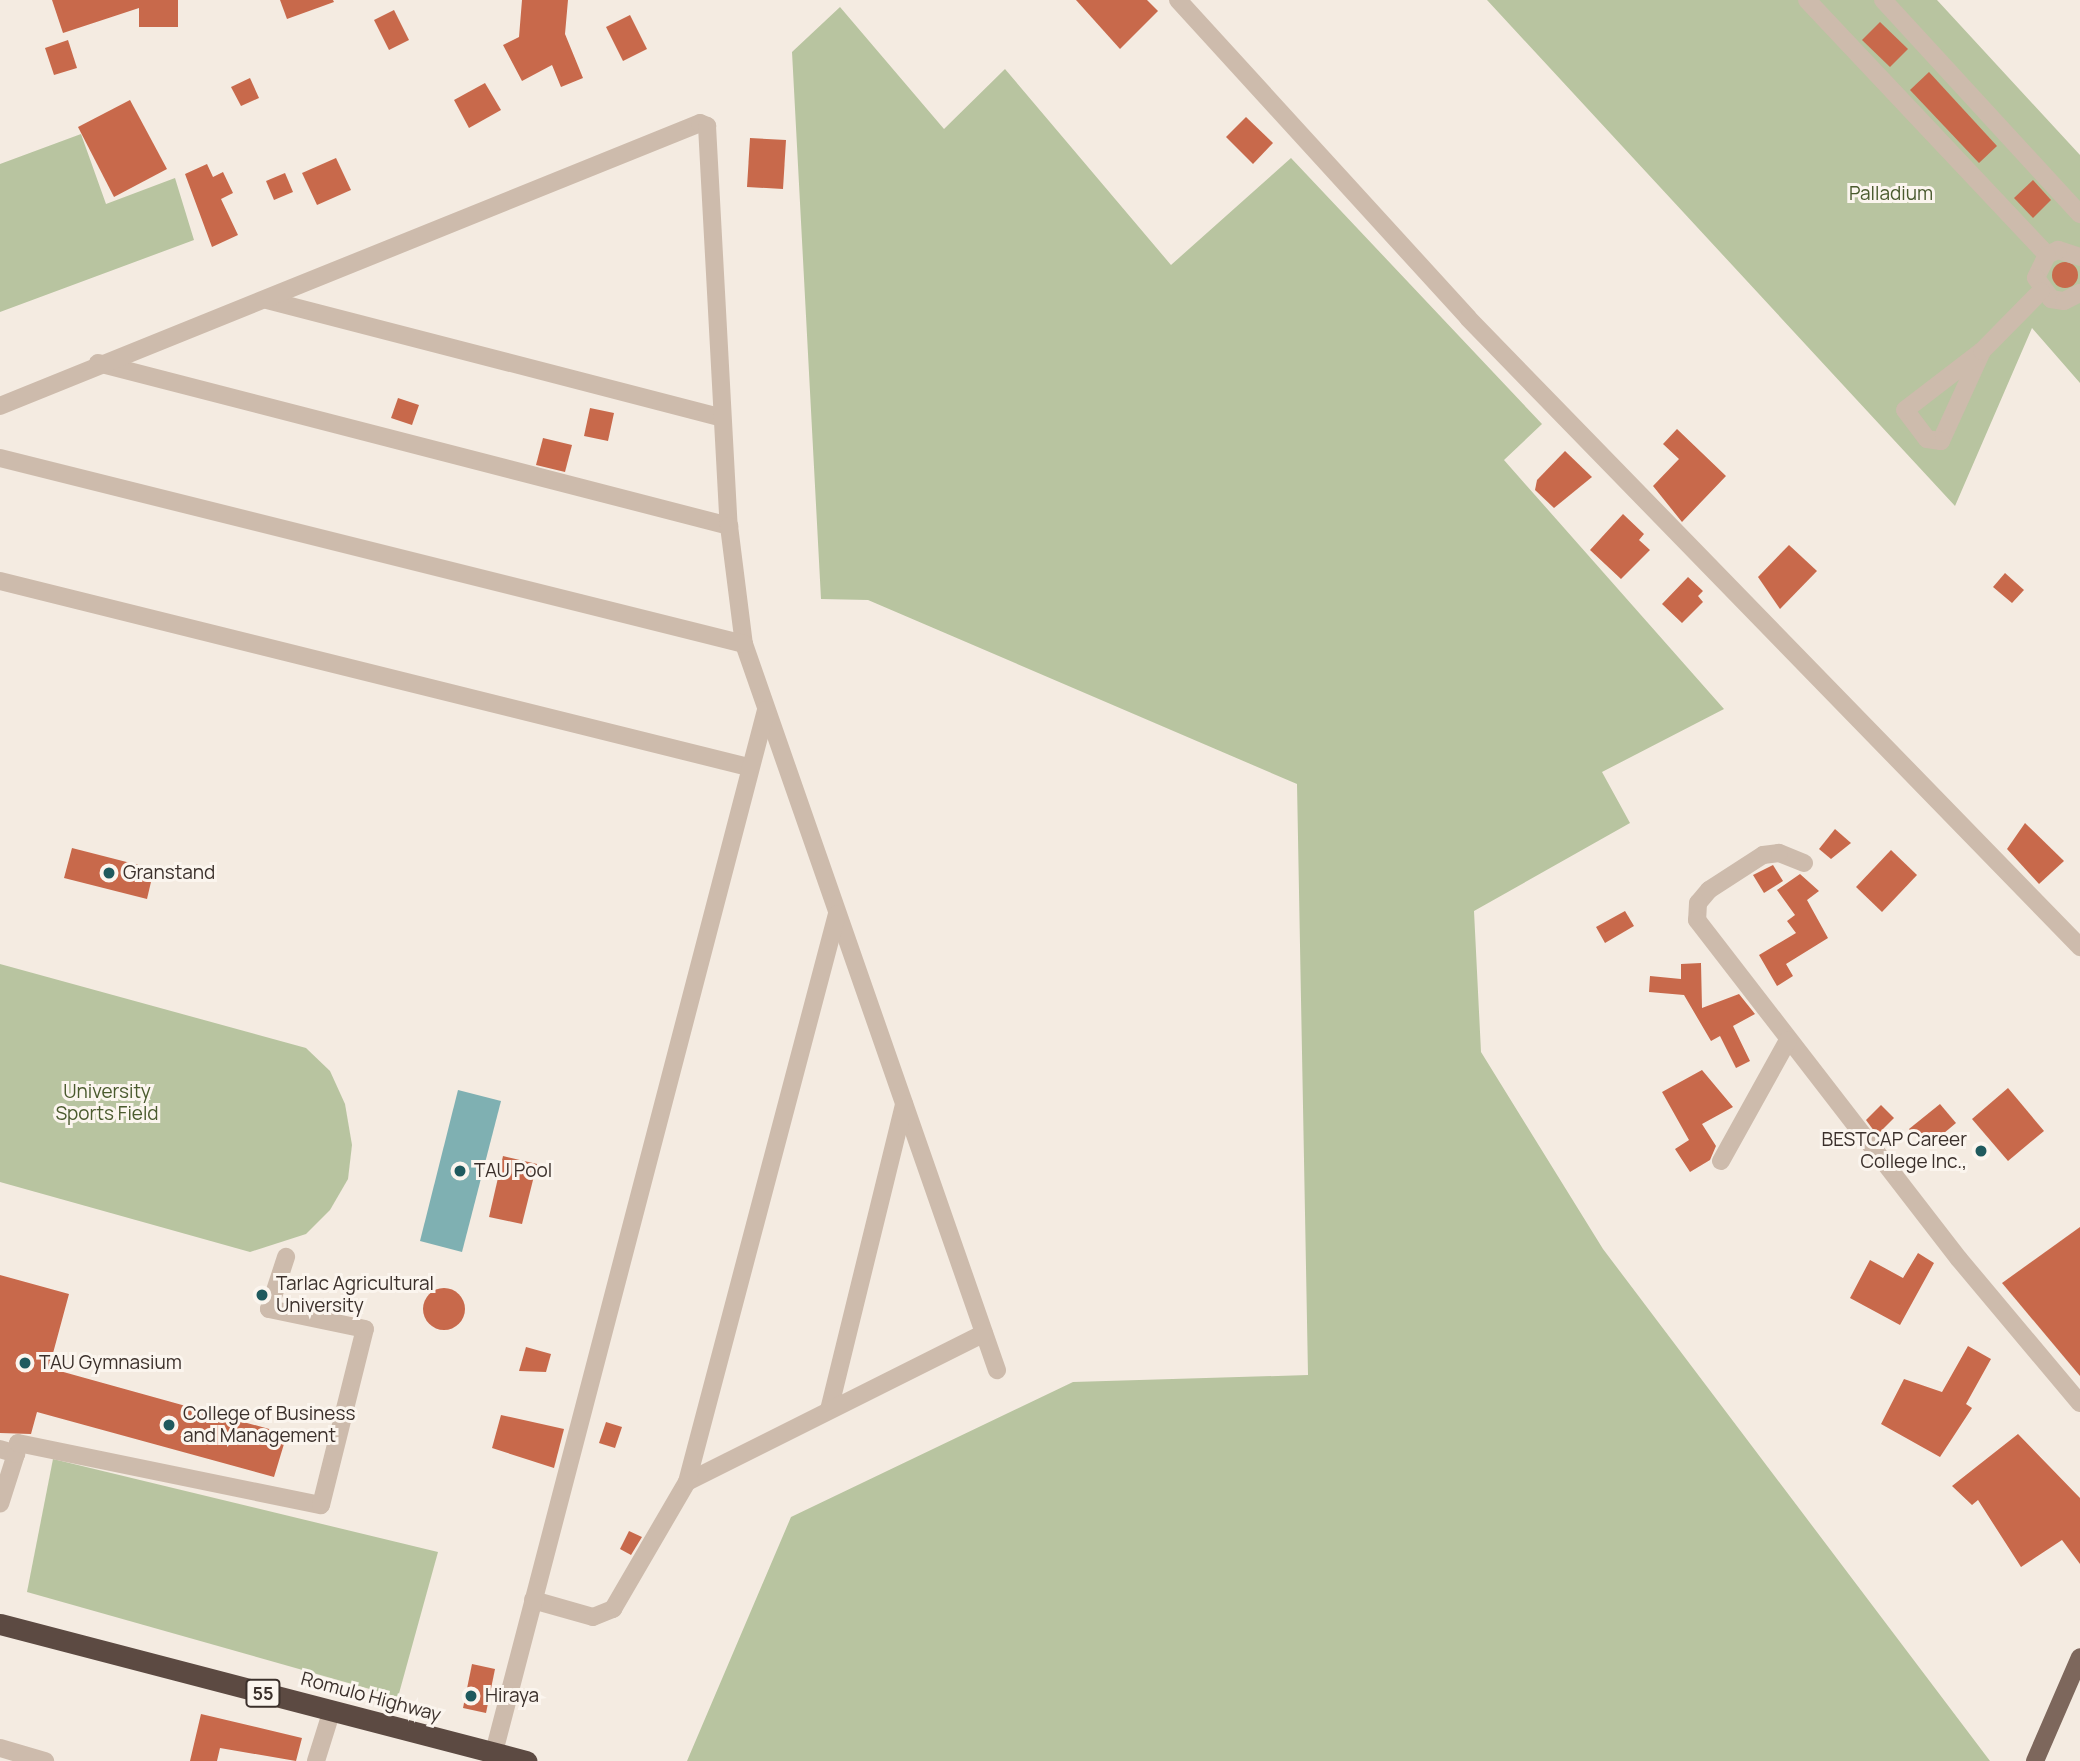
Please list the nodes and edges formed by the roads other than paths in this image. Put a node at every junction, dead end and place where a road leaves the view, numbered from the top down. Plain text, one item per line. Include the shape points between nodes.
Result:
1 (1178, 0) edge
2 (1807, 0) edge
3 (1883, 0) edge
4 (2080, 214) edge
5 (2047, 254) junction
6 (2080, 257) edge
7 (2041, 290) junction
8 (2079, 297) edge
9 (267, 300) junction
10 (1982, 351) junction
11 (98, 363) junction
12 (0, 406) edge
13 (722, 418) junction
14 (0, 458) edge
15 (729, 526) junction
16 (0, 581) edge
17 (744, 644) junction
18 (766, 710) junction
19 (748, 767) junction
20 (1804, 863) dead end
21 (837, 914) junction
22 (2080, 947) edge
23 (1788, 1040) junction
24 (904, 1104) junction
25 (1721, 1161) dead end
26 (286, 1257) dead end
27 (984, 1333) junction
28 (997, 1370) dead end
29 (2080, 1403) edge
30 (829, 1410) junction
31 (8, 1451) edge
32 (687, 1482) junction
33 (0, 1504) edge
34 (533, 1600) junction
35 (0, 1624) edge
36 (2080, 1657) edge
37 (332, 1710) junction
38 (0, 1748) edge
39 (482, 1754) edge
40 (45, 1761) edge
41 (316, 1761) edge
42 (526, 1761) edge
43 (2035, 1761) edge

1 - 22 street via 1468,318
2 - 5 street
3 - 4 street
5 - 6 street via 2070,251
5 - 7 street via 2038,265
7 - 8 street via 2064,301
7 - 10 street
9 - 11 street
9 - 13 street
9 - 13 street via 704,124
10 - 10 street via 1941,441 1927,439 1905,410
11 - 12 street
11 - 15 street
13 - 15 street
14 - 17 street
15 - 17 street
16 - 19 street
17 - 18 street
18 - 19 street
18 - 21 street
19 - 34 street
20 - 23 street via 1779,853 1763,855 1698,902 1697,920
21 - 24 street
21 - 32 street
23 - 25 street
23 - 29 street
24 - 27 street
24 - 30 street
26 - 31 street via 269,1310 365,1329 321,1505 18,1443
27 - 28 street
27 - 30 street
30 - 32 street
31 - 33 street
32 - 34 street via 613,1609 593,1618
34 - 39 street
35 - 37 highway, Romulo Highway / 55
36 - 43 main road
37 - 39 highway, Romulo Highway / 55
37 - 41 street
38 - 40 street
39 - 42 highway, Romulo Highway / 55

